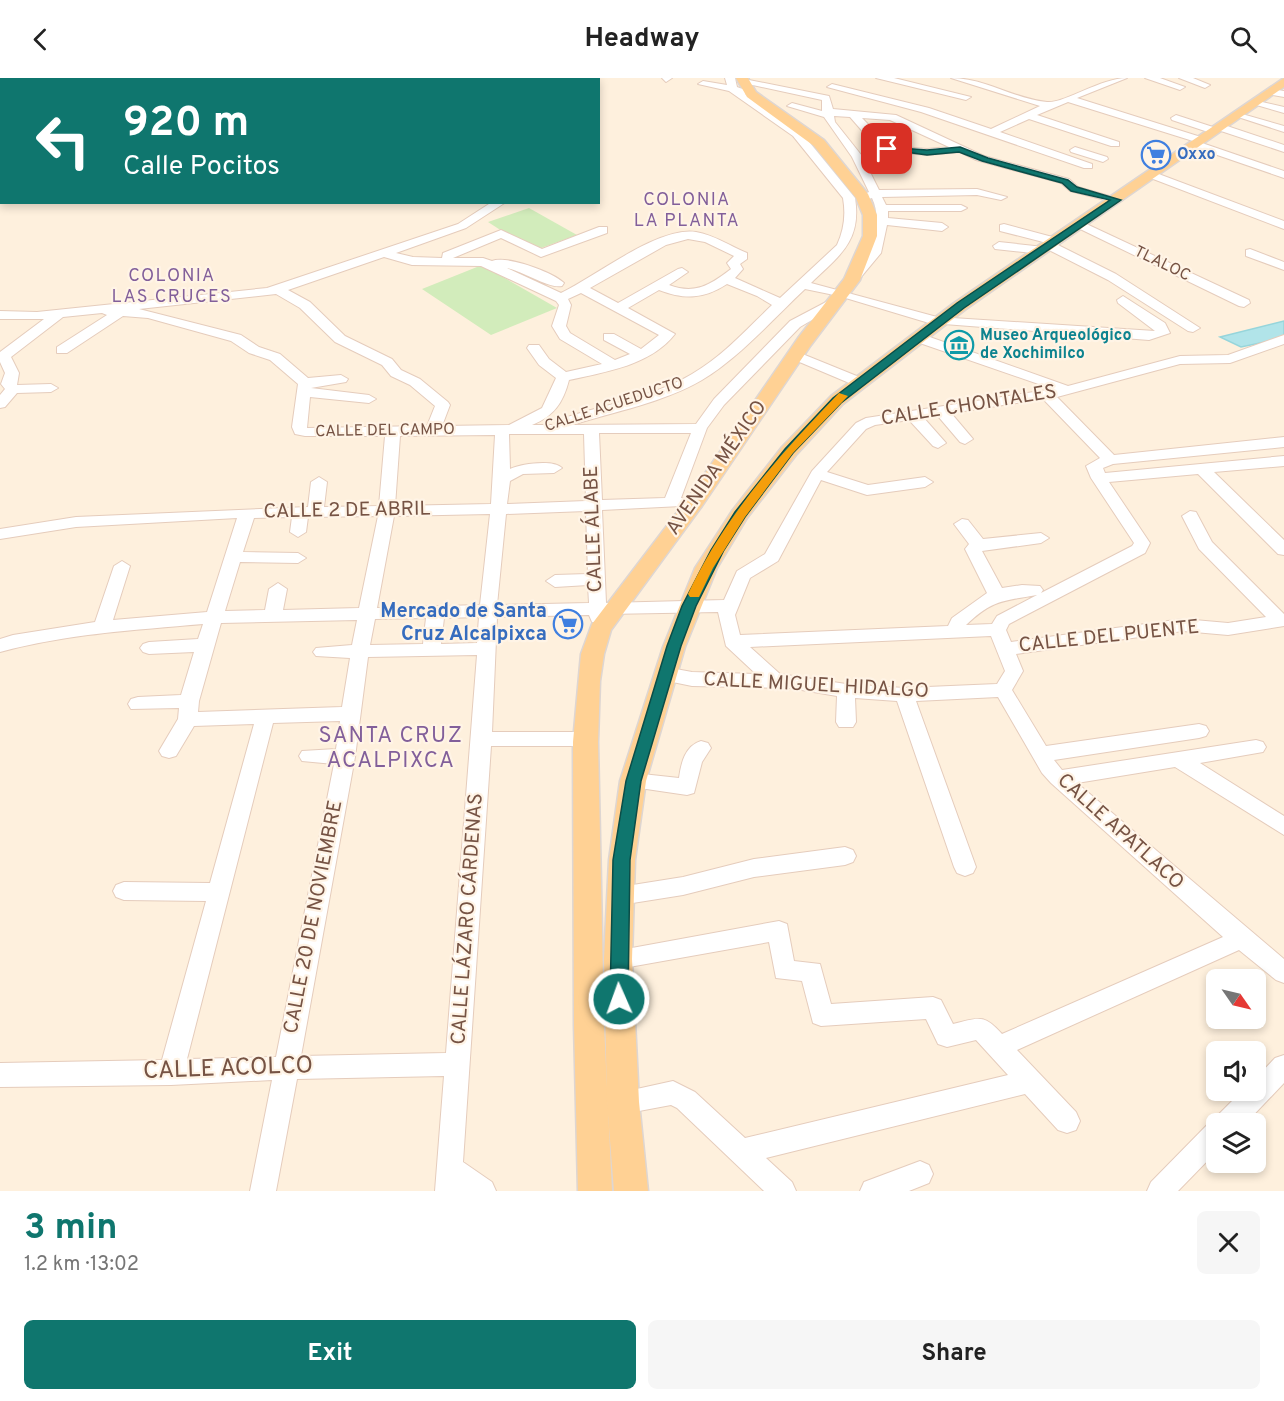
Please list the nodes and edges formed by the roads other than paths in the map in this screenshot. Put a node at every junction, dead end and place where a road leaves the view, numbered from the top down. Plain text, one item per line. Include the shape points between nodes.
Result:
1 (881, 78) edge
2 (956, 78) edge
3 (1119, 78) edge
4 (1150, 78) edge
5 (834, 82) edge
6 (739, 83) edge
7 (1182, 83) edge
8 (703, 84) dead end
9 (1205, 85) dead end
10 (966, 97) dead end
11 (826, 98) junction
12 (1069, 99) junction
13 (792, 106) dead end
14 (1047, 107) junction
15 (1284, 110) edge
16 (826, 113) junction
17 (852, 113) junction
18 (1065, 115) dead end
19 (1237, 115) edge
20 (1029, 116) junction
21 (892, 117) junction
22 (1176, 118) dead end
23 (1005, 127) junction
24 (1284, 129) edge
25 (992, 134) junction
26 (1014, 141) junction
27 (806, 144) junction
28 (1115, 144) dead end
29 (960, 149) junction
30 (1284, 149) edge
31 (927, 152) junction
32 (1103, 159) dead end
33 (980, 161) junction
34 (834, 163) junction
35 (1088, 166) dead end
36 (1152, 175) junction
37 (1284, 175) edge
38 (862, 196) junction
39 (1000, 197) dead end
40 (1117, 200) junction
41 (498, 204) edge
42 (961, 208) dead end
43 (882, 215) junction
44 (943, 221) dead end
45 (1080, 225) junction
46 (1284, 225) edge
47 (1004, 228) dead end
48 (603, 230) dead end
49 (999, 246) dead end
50 (1050, 246) junction
51 (384, 252) junction
52 (1250, 253) dead end
53 (434, 262) junction
54 (483, 262) junction
55 (1284, 266) edge
56 (591, 268) dead end
57 (682, 272) dead end
58 (608, 273) junction
59 (726, 279) junction
60 (658, 285) junction
61 (804, 285) junction
62 (277, 289) junction
63 (579, 291) junction
64 (842, 292) junction
65 (595, 297) junction
66 (561, 298) junction
67 (1123, 300) dead end
68 (171, 303) junction
69 (1244, 303) dead end
70 (618, 308) junction
71 (777, 309) junction
72 (113, 311) junction
73 (61, 313) junction
74 (149, 314) junction
75 (0, 315) edge
76 (561, 315) junction
77 (800, 321) junction
78 (940, 321) junction
79 (1193, 328) dead end
80 (609, 337) dead end
81 (781, 338) junction
82 (919, 338) junction
83 (1284, 339) edge
84 (534, 348) dead end
85 (800, 349) junction
86 (62, 350) dead end
87 (639, 354) junction
88 (611, 364) junction
89 (563, 377) junction
90 (341, 379) dead end
91 (859, 382) junction
92 (51, 388) dead end
93 (305, 388) junction
94 (13, 389) junction
95 (1066, 392) junction
96 (1047, 395) junction
97 (369, 399) dead end
98 (0, 404) edge
99 (942, 412) junction
100 (914, 416) junction
101 (591, 428) junction
102 (700, 428) junction
103 (393, 430) junction
104 (434, 430) junction
105 (532, 430) junction
106 (502, 432) junction
107 (966, 439) dead end
108 (1284, 442) edge
109 (938, 444) dead end
110 (1110, 460) junction
111 (1284, 461) edge
112 (554, 468) dead end
113 (1202, 470) junction
114 (1096, 472) junction
115 (817, 474) junction
116 (502, 479) junction
117 (319, 482) dead end
118 (925, 482) dead end
119 (671, 502) junction
120 (695, 502) junction
121 (593, 506) junction
122 (500, 509) junction
123 (387, 510) junction
124 (308, 512) junction
125 (247, 513) junction
126 (1190, 516) dead end
127 (962, 524) dead end
128 (298, 532) dead end
129 (0, 534) edge
130 (1041, 538) dead end
131 (979, 545) junction
132 (1284, 550) edge
133 (233, 557) junction
134 (298, 558) dead end
135 (122, 566) dead end
136 (595, 579) junction
137 (555, 581) dead end
138 (278, 589) dead end
139 (1034, 590) dead end
140 (996, 594) junction
141 (689, 606) junction
142 (729, 606) junction
143 (606, 608) junction
144 (488, 610) junction
145 (436, 611) junction
146 (367, 612) junction
147 (273, 614) junction
148 (214, 617) junction
149 (1282, 620) edge
150 (102, 627) junction
151 (956, 632) junction
152 (1001, 639) junction
153 (732, 642) junction
154 (206, 645) junction
155 (0, 646) edge
156 (149, 648) dead end
157 (488, 649) junction
158 (360, 650) junction
159 (431, 651) junction
160 (322, 652) dead end
161 (665, 674) junction
162 (775, 680) junction
163 (1003, 690) junction
164 (846, 691) junction
165 (904, 695) junction
166 (138, 704) dead end
167 (189, 710) junction
168 (352, 714) junction
169 (265, 718) junction
170 (846, 722) dead end
171 (1199, 731) dead end
172 (482, 739) junction
173 (587, 739) junction
174 (1256, 747) dead end
175 (700, 748) dead end
176 (169, 751) dead end
177 (1041, 754) junction
178 (309, 756) dead end
179 (345, 757) junction
180 (1176, 758) junction
181 (1058, 778) junction
182 (633, 781) junction
183 (587, 819) junction
184 (627, 819) junction
185 (1284, 827) edge
186 (845, 856) dead end
187 (622, 860) junction
188 (588, 861) junction
189 (966, 867) dead end
190 (124, 891) dead end
191 (218, 892) junction
192 (620, 896) junction
193 (1241, 939) junction
194 (618, 959) junction
195 (1284, 973) edge
196 (998, 1047) junction
197 (457, 1064) junction
198 (285, 1066) junction
199 (1283, 1068) edge
200 (171, 1073) junction
201 (0, 1075) edge
202 (1030, 1080) junction
203 (623, 1102) junction
204 (1238, 1113) edge
205 (1067, 1121) dead end
206 (1206, 1144) edge
207 (742, 1151) junction
208 (920, 1174) dead end
209 (449, 1180) edge
210 (263, 1191) edge
211 (483, 1191) edge
212 (595, 1191) edge
213 (631, 1191) edge
214 (783, 1191) edge
215 (873, 1191) edge
216 (1160, 1191) edge

1 - 10 street
2 - 14 street
3 - 12 street
4 - 7 street
5 - 11 street
5 - 25 street
6 - 8 street
6 - 11 street
6 - 27 street
6 - 34 main road, AVENIDA MÉXICO via 814,138
7 - 9 street
11 - 16 street
12 - 14 street
12 - 19 street
13 - 16 street
14 - 18 street
14 - 20 street
15 - 19 street
16 - 17 street
16 - 38 street via 857,156
17 - 21 street
17 - 31 street via 882,147
19 - 22 street
19 - 24 street
19 - 30 street
19 - 36 main road
19 - 37 street
20 - 23 street
20 - 28 street
21 - 29 street
21 - 31 street
23 - 25 street
23 - 32 street
25 - 26 street
26 - 33 street
26 - 35 street
27 - 34 main road
27 - 38 street
29 - 31 street
29 - 33 street
33 - 40 street via 1065,181 1074,189
34 - 38 main road, AVENIDA MÉXICO
36 - 40 main road
36 - 46 street
38 - 39 street via 977,192
38 - 43 street
38 - 61 street, CALLE ACUEDUCTO via 851,210 846,241
38 - 64 main road, AVENIDA MÉXICO via 870,215 870,236
40 - 45 main road
41 - 51 street via 462,226
42 - 43 street
43 - 44 street
43 - 64 street via 875,253
45 - 50 main road
45 - 69 street, TLALOC via 1172,262
47 - 50 street
48 - 53 street via 541,253 501,234
49 - 50 street
50 - 78 main road
50 - 79 street via 1112,277
51 - 53 street via 412,261
51 - 62 street
52 - 55 street
53 - 54 street
54 - 63 street via 522,267
54 - 66 street
56 - 58 street
57 - 60 street
58 - 59 street via 670,239 687,235 706,237 743,256 733,263 737,269
58 - 63 street
59 - 60 street via 699,295 681,294
59 - 71 street via 762,293
60 - 70 street
61 - 64 street
61 - 71 street, CALLE ACUEDUCTO
62 - 68 street via 257,295
62 - 104 street via 305,305 340,339 371,351 443,405
63 - 65 street
63 - 66 street
64 - 77 street
64 - 78 street
64 - 85 main road, AVENIDA MÉXICO
65 - 70 street
65 - 76 street
66 - 76 street via 565,305
67 - 78 street via 1161,326 1163,333 1149,336
68 - 72 street
68 - 74 street
70 - 87 street via 668,334
71 - 77 street
71 - 105 street, CALLE ACUEDUCTO via 716,363 680,386
72 - 73 street
72 - 74 street
72 - 86 street
73 - 75 street
73 - 94 street via 4,356 12,373 8,384
74 - 93 street via 236,338 274,357
76 - 88 street via 559,326 566,336
77 - 81 street
78 - 82 main road
80 - 87 street
81 - 85 street
81 - 102 street via 719,402
82 - 91 main road
82 - 95 street via 1057,385
83 - 95 street, CALLE CHONTALES via 1230,359 1180,360
84 - 89 street
85 - 91 street
85 - 120 main road, AVENIDA MÉXICO
87 - 88 street
88 - 89 street
89 - 106 street via 551,409
90 - 93 street
91 - 141 main road via 789,451 740,515 706,568
92 - 94 street
93 - 97 street
93 - 103 street, CALLE DEL CAMPO via 300,431
94 - 98 street
95 - 96 street, CALLE CHONTALES
96 - 99 street, CALLE CHONTALES
96 - 110 street
99 - 100 street, CALLE CHONTALES
99 - 107 street
100 - 109 street
100 - 115 street, CALLE CHONTALES via 871,421 861,426
101 - 102 street, CALLE DEL CAMPO
101 - 105 street, CALLE DEL CAMPO
101 - 121 street, CALLE ÁLABE
102 - 119 street
103 - 104 street, CALLE DEL CAMPO
103 - 123 street, CALLE 20 DE NOVIEMBRE
104 - 106 street, CALLE DEL CAMPO
105 - 106 street, CALLE DEL CAMPO
106 - 116 street, CALLE LÁZARO CÁRDENAS
108 - 110 street
110 - 114 street
111 - 113 street
112 - 116 street via 520,470
113 - 114 street
113 - 132 street
114 - 152 street via 1142,543 1139,549 1003,620
115 - 118 street via 867,490
115 - 142 street, CALLE CHONTALES via 772,557 743,575
116 - 122 street, CALLE LÁZARO CÁRDENAS
117 - 124 street
119 - 120 street, CALLE 2 DE ABRIL
119 - 121 street, CALLE 2 DE ABRIL
120 - 143 main road, AVENIDA MÉXICO
121 - 122 street, CALLE 2 DE ABRIL
121 - 136 street, CALLE ÁLABE
122 - 123 street, CALLE 2 DE ABRIL
122 - 144 street, CALLE LÁZARO CÁRDENAS
123 - 124 street, CALLE 2 DE ABRIL
123 - 146 street, CALLE 20 DE NOVIEMBRE
124 - 125 street, CALLE 2 DE ABRIL
124 - 128 street
125 - 129 street, CALLE 2 DE ABRIL via 76,522
125 - 133 street
126 - 149 street via 1205,545
127 - 131 street
130 - 131 street
131 - 140 street via 973,549
133 - 134 street
133 - 148 street
135 - 150 street
136 - 137 street
136 - 143 street, CALLE ÁLABE
138 - 147 street
139 - 140 street
140 - 151 street via 958,622
141 - 142 street
141 - 143 street
141 - 161 main road
142 - 153 street, CALLE CHONTALES via 726,615
143 - 144 street
143 - 173 main road, AVENIDA MÉXICO via 591,651
144 - 145 street
144 - 157 street, CALLE LÁZARO CÁRDENAS
145 - 146 street
145 - 159 street
146 - 147 street
146 - 158 street, CALLE 20 DE NOVIEMBRE
147 - 148 street
148 - 150 street
148 - 154 street
149 - 152 street, CALLE DEL PUENTE via 1228,629 1183,625
150 - 155 street via 20,639
151 - 152 street, CALLE DEL PUENTE
151 - 153 street, CALLE DEL PUENTE
152 - 163 street via 1014,671
153 - 162 street
154 - 156 street
154 - 167 street
157 - 159 street
157 - 172 street, CALLE LÁZARO CÁRDENAS
158 - 159 street
158 - 160 street
158 - 168 street, CALLE 20 DE NOVIEMBRE
161 - 162 street, CALLE MIGUEL HIDALGO via 692,679
161 - 182 main road
162 - 164 street, CALLE MIGUEL HIDALGO
163 - 165 street, CALLE MIGUEL HIDALGO
163 - 177 street, CALLE APATLACO
164 - 165 street, CALLE MIGUEL HIDALGO
164 - 170 street
165 - 189 street
166 - 167 street
167 - 169 street
167 - 176 street
168 - 169 street
168 - 179 street, CALLE 20 DE NOVIEMBRE
169 - 191 street
171 - 177 street
172 - 173 street
172 - 197 street, CALLE LÁZARO CÁRDENAS
173 - 183 main road, AVENIDA MÉXICO
174 - 180 street
175 - 182 street via 692,760 687,787
177 - 181 street, CALLE APATLACO
178 - 179 street
179 - 198 street, CALLE 20 DE NOVIEMBRE
180 - 181 street
180 - 185 street
181 - 193 street, CALLE APATLACO
182 - 184 main road
183 - 184 main road
183 - 188 main road, AVENIDA MÉXICO
184 - 187 main road
186 - 192 street via 754,868 683,886
187 - 188 main road
187 - 192 main road
188 - 212 main road, AVENIDA MÉXICO via 588,1065
190 - 191 street
191 - 200 street
192 - 194 main road
193 - 195 street, CALLE APATLACO
193 - 196 street
194 - 196 street via 779,931 784,971 812,971 821,1015 933,1008 947,1036 981,1028
194 - 203 main road
196 - 202 street
197 - 198 street, CALLE ACOLCO
197 - 209 street, CALLE LÁZARO CÁRDENAS
198 - 200 street, CALLE ACOLCO
198 - 210 street, CALLE 20 DE NOVIEMBRE
199 - 204 street
200 - 201 street, CALLE ACOLCO
202 - 205 street
202 - 207 street
203 - 207 street via 673,1093 686,1100
203 - 213 main road
206 - 216 street
207 - 214 street
208 - 215 street
209 - 211 street

